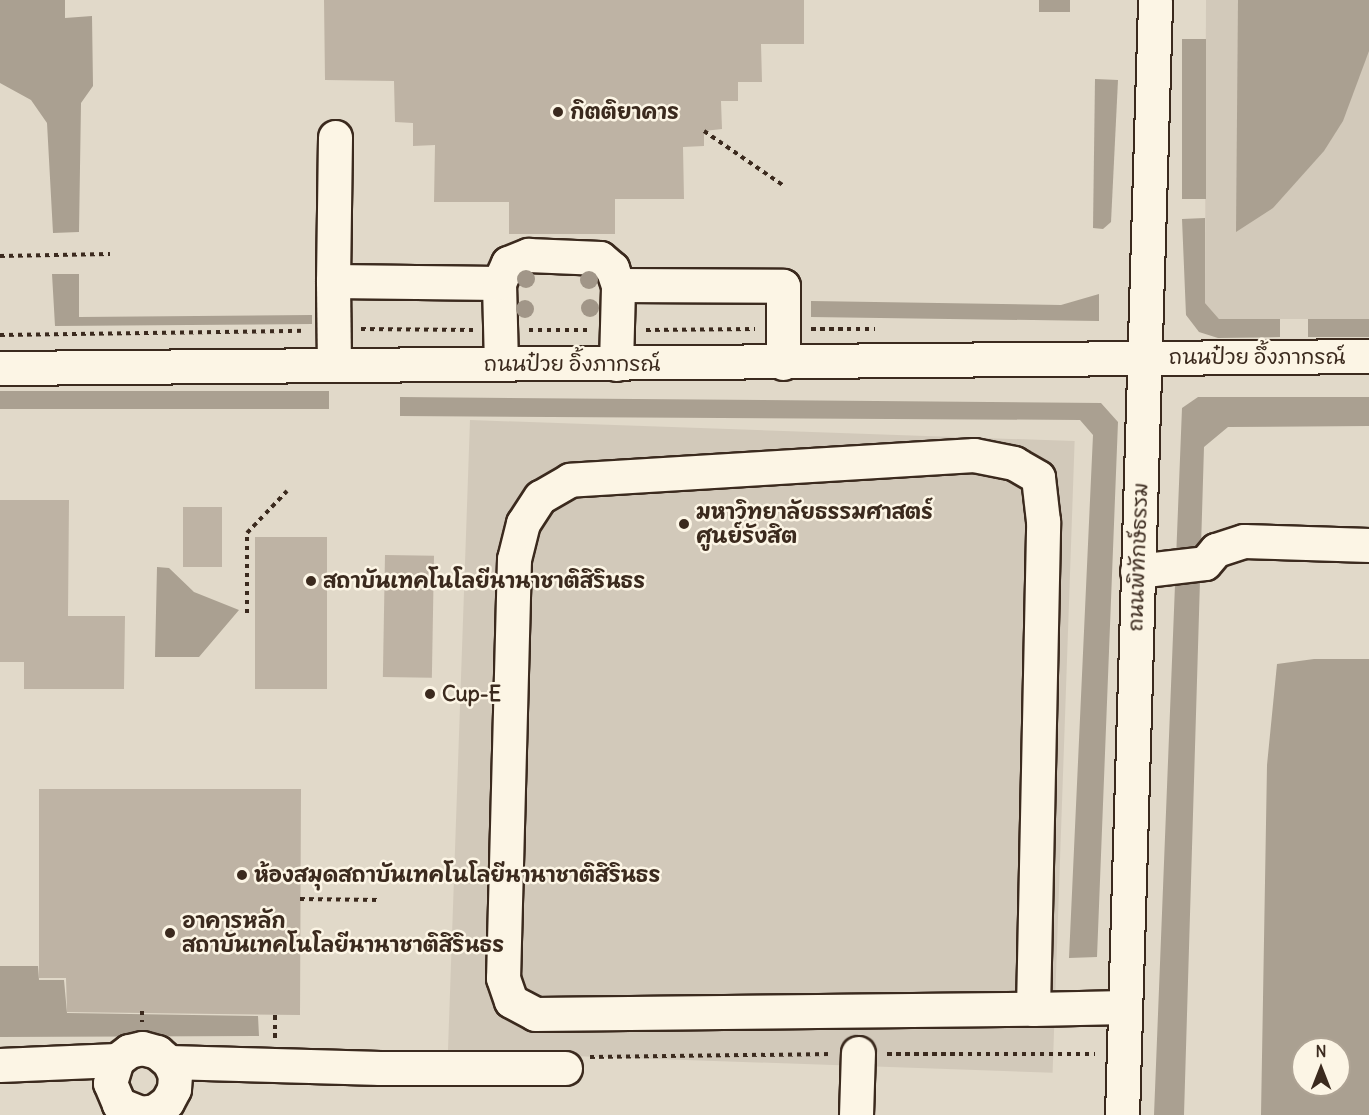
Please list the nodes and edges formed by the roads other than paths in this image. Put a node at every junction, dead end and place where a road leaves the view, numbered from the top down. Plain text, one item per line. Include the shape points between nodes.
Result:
1 (1155, 0) edge
2 (335, 136) dead end
3 (333, 281) junction
4 (499, 283) junction
5 (618, 285) junction
6 (1369, 356) edge
7 (1144, 358) junction
8 (783, 363) junction
9 (501, 364) junction
10 (616, 364) junction
11 (334, 365) junction
12 (0, 368) edge
13 (1369, 544) edge
14 (1137, 571) junction
15 (1125, 1007) junction
16 (1033, 1009) junction
17 (858, 1053) dead end
18 (117, 1060) junction
19 (169, 1062) junction
20 (0, 1065) edge
21 (565, 1068) dead end
22 (141, 1114) edge
23 (856, 1115) edge
24 (1122, 1115) edge

1 - 7 street, ถนนพิทักษ์ธรรม
2 - 3 street
3 - 4 street
3 - 11 street
4 - 5 street via 508,263 528,255 600,258 612,268
4 - 9 street
5 - 8 street via 783,286
5 - 10 street
6 - 7 street, ถนนป๋วย อึ้งภากรณ์
7 - 8 street, ถนนป๋วย อิ้งภากรณ์
7 - 14 street, ถนนพิทักษ์ธรรม
8 - 10 street, ถนนป๋วย อิ้งภากรณ์
9 - 10 street, ถนนป๋วย อิ้งภากรณ์
9 - 11 street, ถนนป๋วย อิ้งภากรณ์
11 - 12 street, ถนนป๋วย อิ้งภากรณ์
13 - 14 street via 1244,541 1216,550 1205,563
14 - 15 street, ถนนพิทักษ์ธรรม
15 - 16 street
15 - 24 street, ถนนพิทักษ์ธรรม
16 - 16 street via 534,1014 511,1001 503,978 514,559 523,523 540,497 570,480 974,455 1014,463 1038,477 1043,521
17 - 23 street
18 - 19 street via 142,1048 157,1052
18 - 20 street
18 - 22 street via 110,1083 113,1094 129,1111
19 - 21 street
19 - 22 street via 175,1075 171,1096 155,1111

